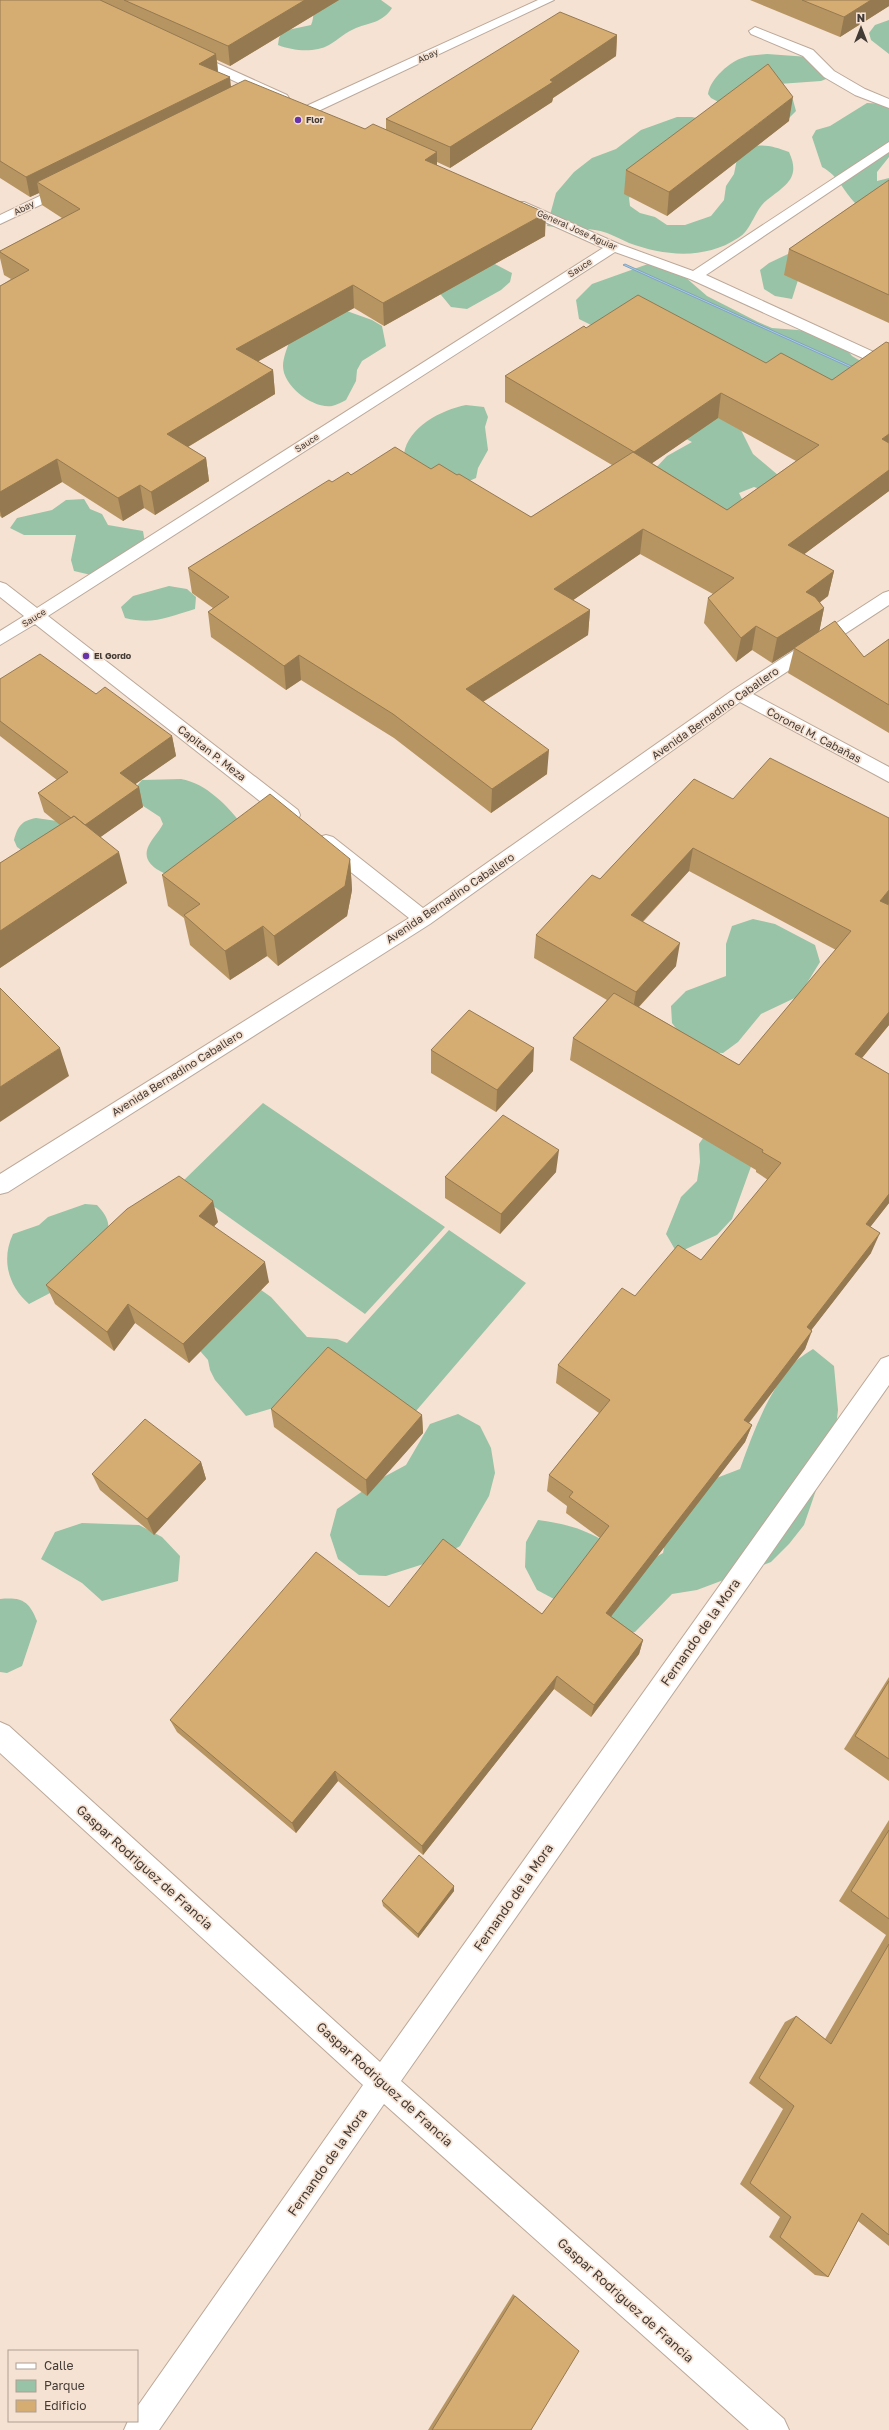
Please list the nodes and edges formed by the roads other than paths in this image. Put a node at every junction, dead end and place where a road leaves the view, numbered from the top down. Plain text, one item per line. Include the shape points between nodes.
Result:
1 (548, 0) edge
2 (755, 31) dead end
3 (177, 49) edge
4 (263, 88) junction
5 (249, 95) edge
6 (889, 104) edge
7 (307, 111) junction
8 (322, 118) edge
9 (889, 146) edge
10 (78, 181) edge
11 (505, 198) edge
12 (0, 220) edge
13 (614, 247) junction
14 (695, 276) junction
15 (889, 365) edge
16 (0, 588) edge
17 (889, 597) edge
18 (38, 616) junction
19 (0, 639) edge
20 (739, 694) junction
21 (889, 775) edge
22 (424, 919) junction
23 (0, 1185) edge
24 (889, 1366) edge
25 (0, 1735) edge
26 (382, 2082) junction
27 (140, 2430) edge
28 (773, 2430) edge

1 - 7 street, Abay
2 - 6 street via 808,53 829,74 860,92
3 - 4 street
4 - 5 street
4 - 7 street
7 - 8 street
9 - 14 street
10 - 12 street, Abay
11 - 13 street, General Jose Aguiar
13 - 14 street, General Jose Aguiar
13 - 18 street, Sauce
14 - 15 street, General Jose Aguiar
16 - 18 street, Capitan P. Meza
17 - 20 street, Avenida Bernadino Caballero
18 - 19 street, Sauce
18 - 22 street, Capitan P. Meza
20 - 21 street, Coronel M. Cabañas
20 - 22 street, Avenida Bernadino Caballero
22 - 23 street, Avenida Bernadino Caballero
24 - 26 street, Fernando de la Mora
25 - 26 street, Gaspar Rodriguez de Francia
26 - 27 street, Fernando de la Mora
26 - 28 street, Gaspar Rodriguez de Francia

